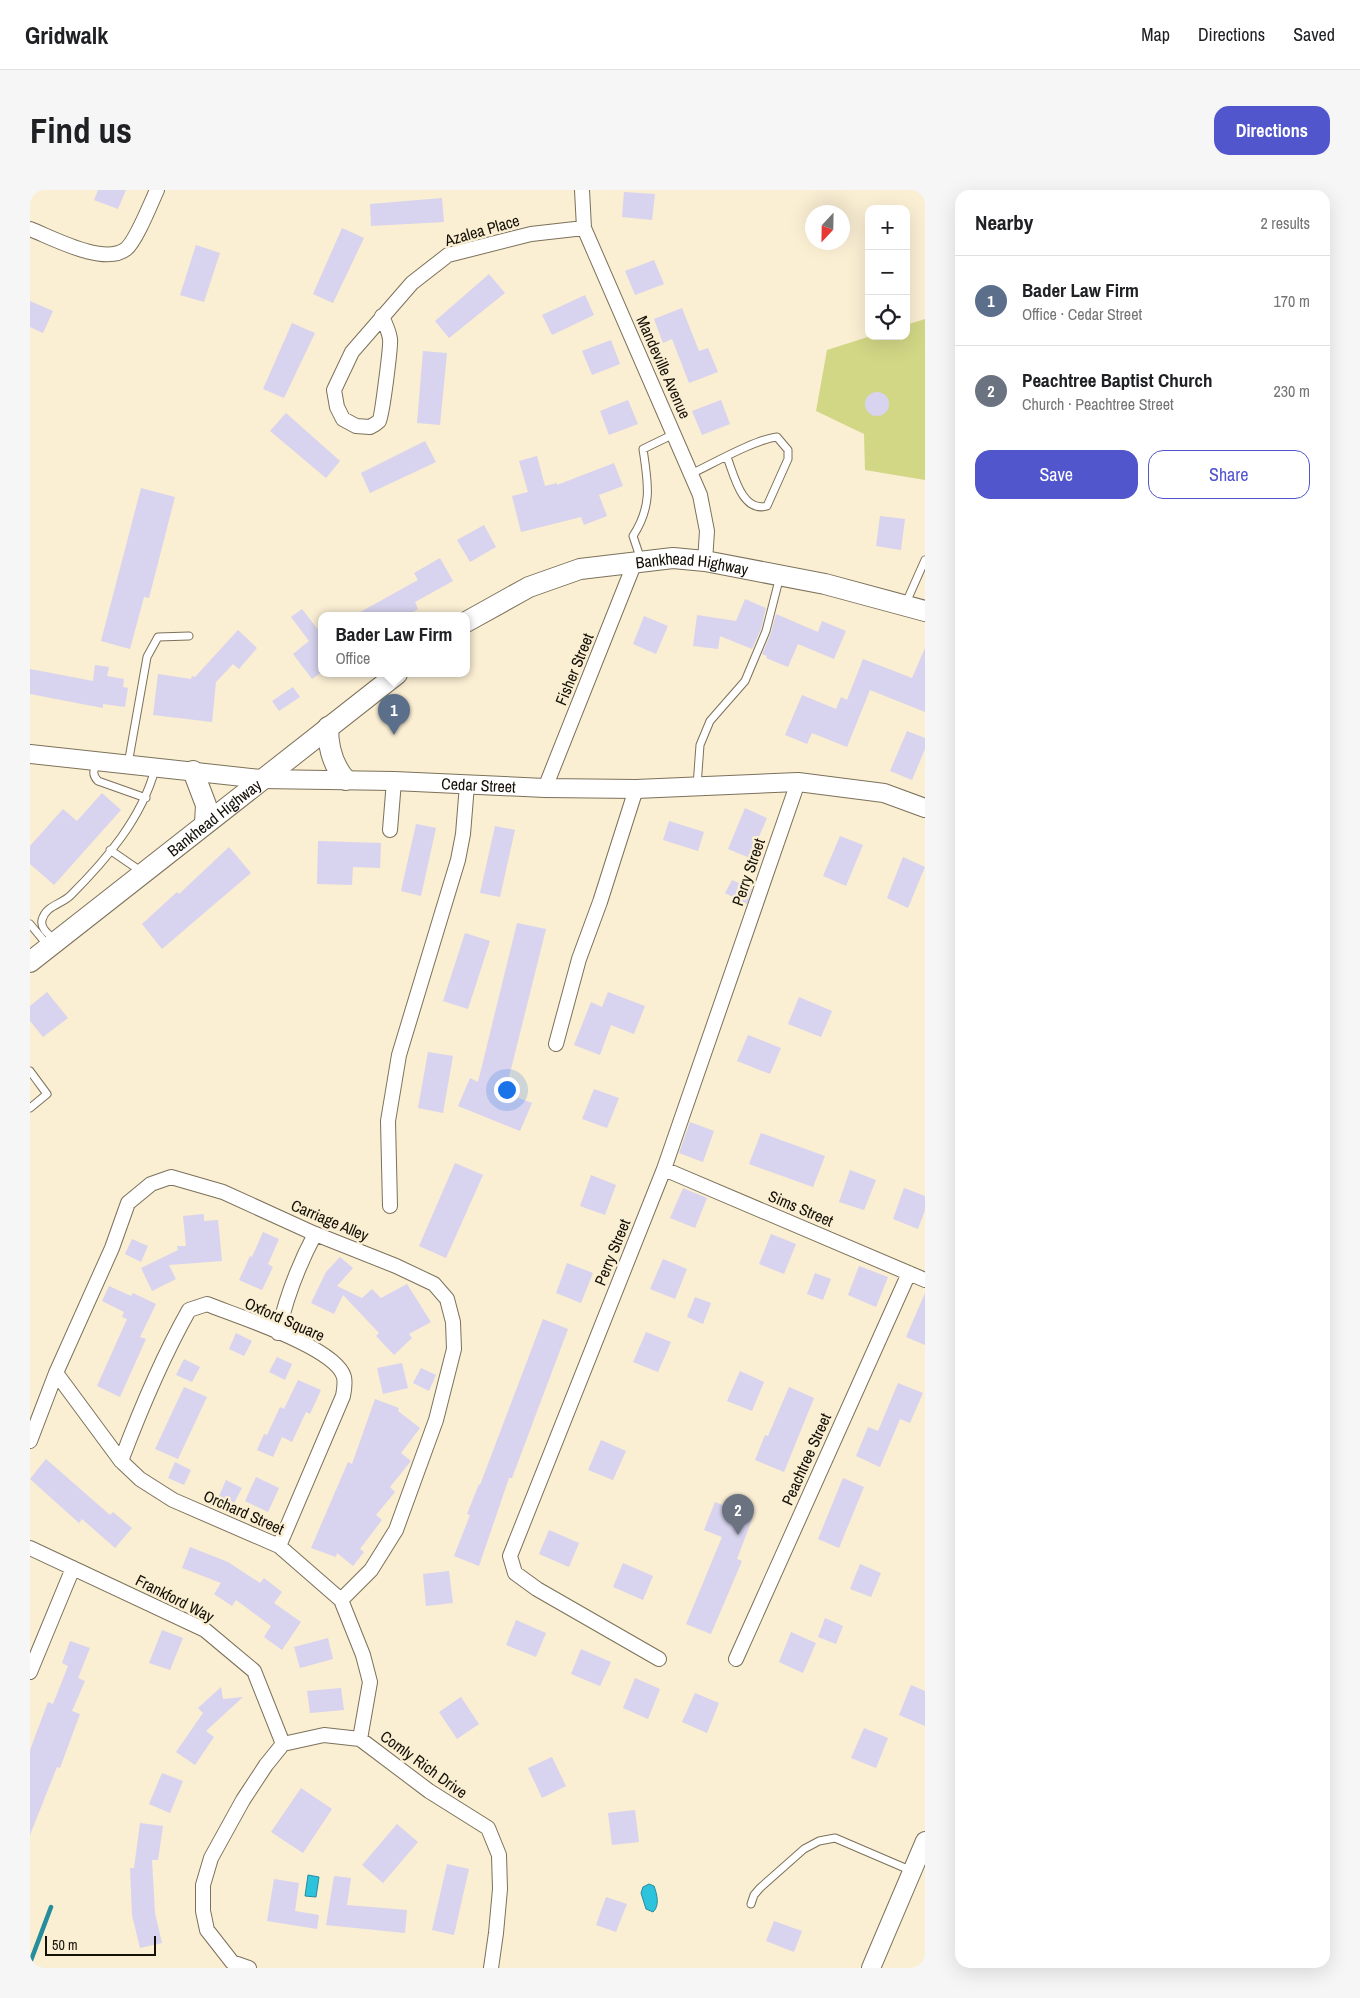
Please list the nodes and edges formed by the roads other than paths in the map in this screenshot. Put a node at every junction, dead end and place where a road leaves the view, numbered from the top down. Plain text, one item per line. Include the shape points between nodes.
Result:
1 (156, 190) edge
2 (582, 190) edge
3 (584, 228) junction
4 (30, 229) edge
5 (382, 316) junction
6 (674, 434) junction
7 (727, 457) junction
8 (691, 474) junction
9 (925, 560) edge
10 (705, 561) junction
11 (638, 562) junction
12 (780, 575) junction
13 (904, 605) junction
14 (925, 611) edge
15 (470, 620) edge
16 (189, 636) dead end
17 (393, 677) edge
18 (328, 727) junction
19 (30, 754) edge
20 (98, 761) junction
21 (128, 764) junction
22 (155, 767) junction
23 (193, 771) junction
24 (261, 779) junction
25 (346, 780) junction
26 (394, 781) junction
27 (798, 782) junction
28 (467, 785) junction
29 (697, 786) junction
30 (545, 788) junction
31 (636, 789) junction
32 (146, 798) junction
33 (925, 808) edge
34 (206, 823) junction
35 (390, 830) dead end
36 (110, 850) junction
37 (142, 873) junction
38 (30, 924) edge
39 (52, 944) junction
40 (30, 962) edge
41 (556, 1044) dead end
42 (30, 1071) edge
43 (30, 1108) edge
44 (664, 1169) junction
45 (390, 1206) dead end
46 (315, 1234) junction
47 (908, 1273) junction
48 (925, 1280) edge
49 (278, 1333) junction
50 (56, 1373) junction
51 (30, 1441) edge
52 (120, 1460) junction
53 (280, 1546) junction
54 (30, 1548) edge
55 (73, 1568) junction
56 (341, 1600) junction
57 (660, 1659) dead end
58 (736, 1659) dead end
59 (30, 1672) edge
60 (360, 1739) junction
61 (283, 1744) junction
62 (925, 1841) edge
63 (912, 1872) junction
64 (751, 1904) dead end
65 (249, 1968) edge
66 (491, 1968) edge
67 (871, 1968) edge

1 - 4 street via 145,218 126,248 109,256 78,249
2 - 3 street, Mandeville Avenue
3 - 5 street, Azalea Place via 531,234 448,255 412,283
3 - 6 street, Mandeville Avenue
5 - 5 street, Azalea Place via 352,352 334,390 343,419 356,426 370,427 379,420 383,409 390,338
6 - 8 street, Mandeville Avenue
6 - 11 lane via 643,449 648,492 642,522 633,536
7 - 7 lane via 768,438 777,437 783,442 788,450 788,459 767,506 760,508 744,499
7 - 8 lane
8 - 10 street, Mandeville Avenue via 700,495 707,531
9 - 13 lane
10 - 11 main road, Bankhead Highway via 673,558
10 - 12 main road, Bankhead Highway
11 - 15 main road, Bankhead Highway via 580,569 538,584
11 - 30 street, Fisher Street
12 - 13 main road, Bankhead Highway
12 - 29 lane via 766,632 745,681 710,721 700,744
13 - 14 main road, Bankhead Highway
16 - 21 lane via 158,637 147,657
17 - 18 main road, Bankhead Highway
18 - 24 main road, Bankhead Highway
18 - 25 main road via 334,765
19 - 20 street, Cedar Street
20 - 21 street, Cedar Street
20 - 32 lane via 93,770 98,781
21 - 22 street, Cedar Street
22 - 23 street, Cedar Street
22 - 32 lane
23 - 24 street, Cedar Street
23 - 34 main road via 206,805
24 - 25 street, Cedar Street
24 - 34 main road, Bankhead Highway
25 - 26 street, Cedar Street
26 - 28 street, Cedar Street
26 - 35 street
27 - 29 street, Cedar Street
27 - 33 street, Cedar Street via 884,794
27 - 44 street, Perry Street
28 - 30 street, Cedar Street
28 - 45 street via 458,860 399,1055 388,1121
29 - 31 street, Cedar Street
30 - 31 street, Cedar Street
31 - 41 street via 579,959
32 - 36 lane
34 - 37 main road, Bankhead Highway
36 - 37 lane
36 - 39 lane via 68,898 49,908 44,916 44,929
37 - 39 main road, Bankhead Highway
38 - 39 lane
39 - 40 main road, Bankhead Highway
42 - 43 lane via 47,1094
44 - 47 street, Sims Street
44 - 57 street, Perry Street via 510,1556 515,1573 537,1589
46 - 49 street via 289,1290
46 - 50 street, Carriage Alley via 223,1192 171,1177 151,1184 128,1203 112,1248
46 - 56 street, Carriage Alley via 434,1284 447,1299 454,1322 454,1349 436,1420 396,1530 371,1570
47 - 48 street, Sims Street
47 - 58 street, Peachtree Street
49 - 52 street, Oxford Square via 207,1304 190,1310 146,1394
49 - 53 street, Oxford Square via 311,1346 333,1360 344,1377 343,1396
50 - 51 street, Carriage Alley
50 - 52 street, Orchard Street
52 - 53 street, Orchard Street via 140,1479 173,1500
53 - 56 street, Orchard Street
54 - 55 street, Frankford Way
55 - 59 street
55 - 61 street, Frankford Way via 205,1630 254,1671
56 - 60 street, Orchard Street via 370,1682
60 - 61 street, Comly Rich Drive via 324,1735
60 - 66 street, Comly Rich Drive via 428,1791 488,1828 499,1855 500,1872
61 - 65 street via 229,1824 211,1858 203,1885 207,1930 232,1962
62 - 63 street
63 - 64 lane via 835,1838 819,1841 804,1849 760,1888
63 - 67 street

